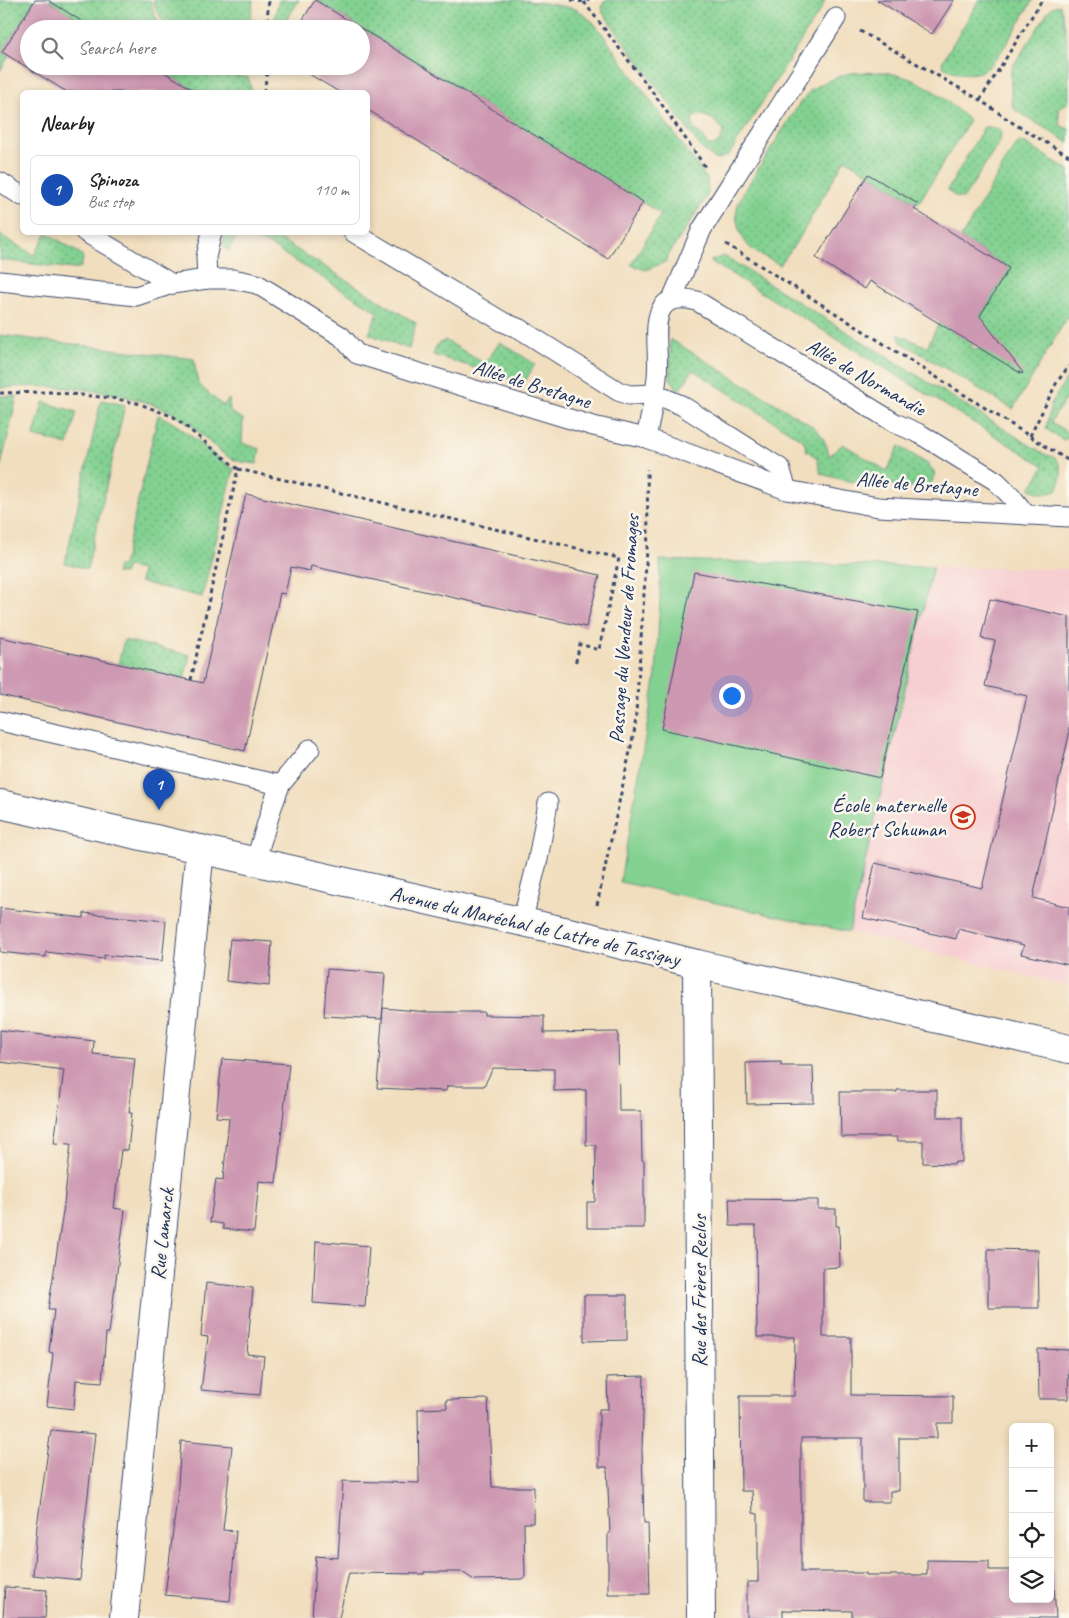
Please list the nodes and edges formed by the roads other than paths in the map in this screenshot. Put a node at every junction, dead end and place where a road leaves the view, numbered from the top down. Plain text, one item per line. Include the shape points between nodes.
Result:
1 (836, 18) road end
2 (0, 182) edge
3 (20, 195) edge
4 (90, 235) edge
5 (211, 235) edge
6 (358, 235) edge
7 (207, 279) junction
8 (0, 281) edge
9 (172, 284) junction
10 (672, 299) junction
11 (655, 394) junction
12 (646, 438) junction
13 (787, 490) junction
14 (1026, 515) junction
15 (1069, 518) edge
16 (0, 721) edge
17 (310, 749) dead end
18 (280, 785) junction
19 (548, 803) dead end
20 (0, 804) edge
21 (200, 849) junction
22 (255, 862) junction
23 (522, 922) junction
24 (697, 964) junction
25 (1069, 1050) edge
26 (124, 1618) edge
27 (701, 1618) edge

1 - 10 lane via 702,229
2 - 3 lane
4 - 9 lane
5 - 7 lane via 206,257
6 - 11 lane via 502,322 520,329 618,391
7 - 9 lane, Allée de Bretagne
7 - 12 lane, Allée de Bretagne via 233,279 257,284 342,336 358,354 593,426
8 - 9 lane, Allée de Bretagne via 136,296
10 - 11 lane via 659,312
10 - 14 lane, Allée de Normandie via 697,301 895,424 996,481
11 - 12 lane
11 - 13 lane via 780,468
12 - 13 lane, Allée de Bretagne
13 - 14 lane, Allée de Bretagne via 878,507
14 - 15 lane, Allée de Bretagne
16 - 18 lane
17 - 18 lane
18 - 22 lane
19 - 23 lane
20 - 21 street, Avenue du Maréchal de Lattre de Tassigny
21 - 22 street, Avenue du Maréchal de Lattre de Tassigny
21 - 26 street, Rue Lamarck
22 - 23 street, Avenue du Maréchal de Lattre de Tassigny
23 - 24 street, Avenue du Maréchal de Lattre de Tassigny
24 - 25 street, Avenue du Maréchal de Lattre de Tassigny
24 - 27 street, Rue des Frères Reclus

